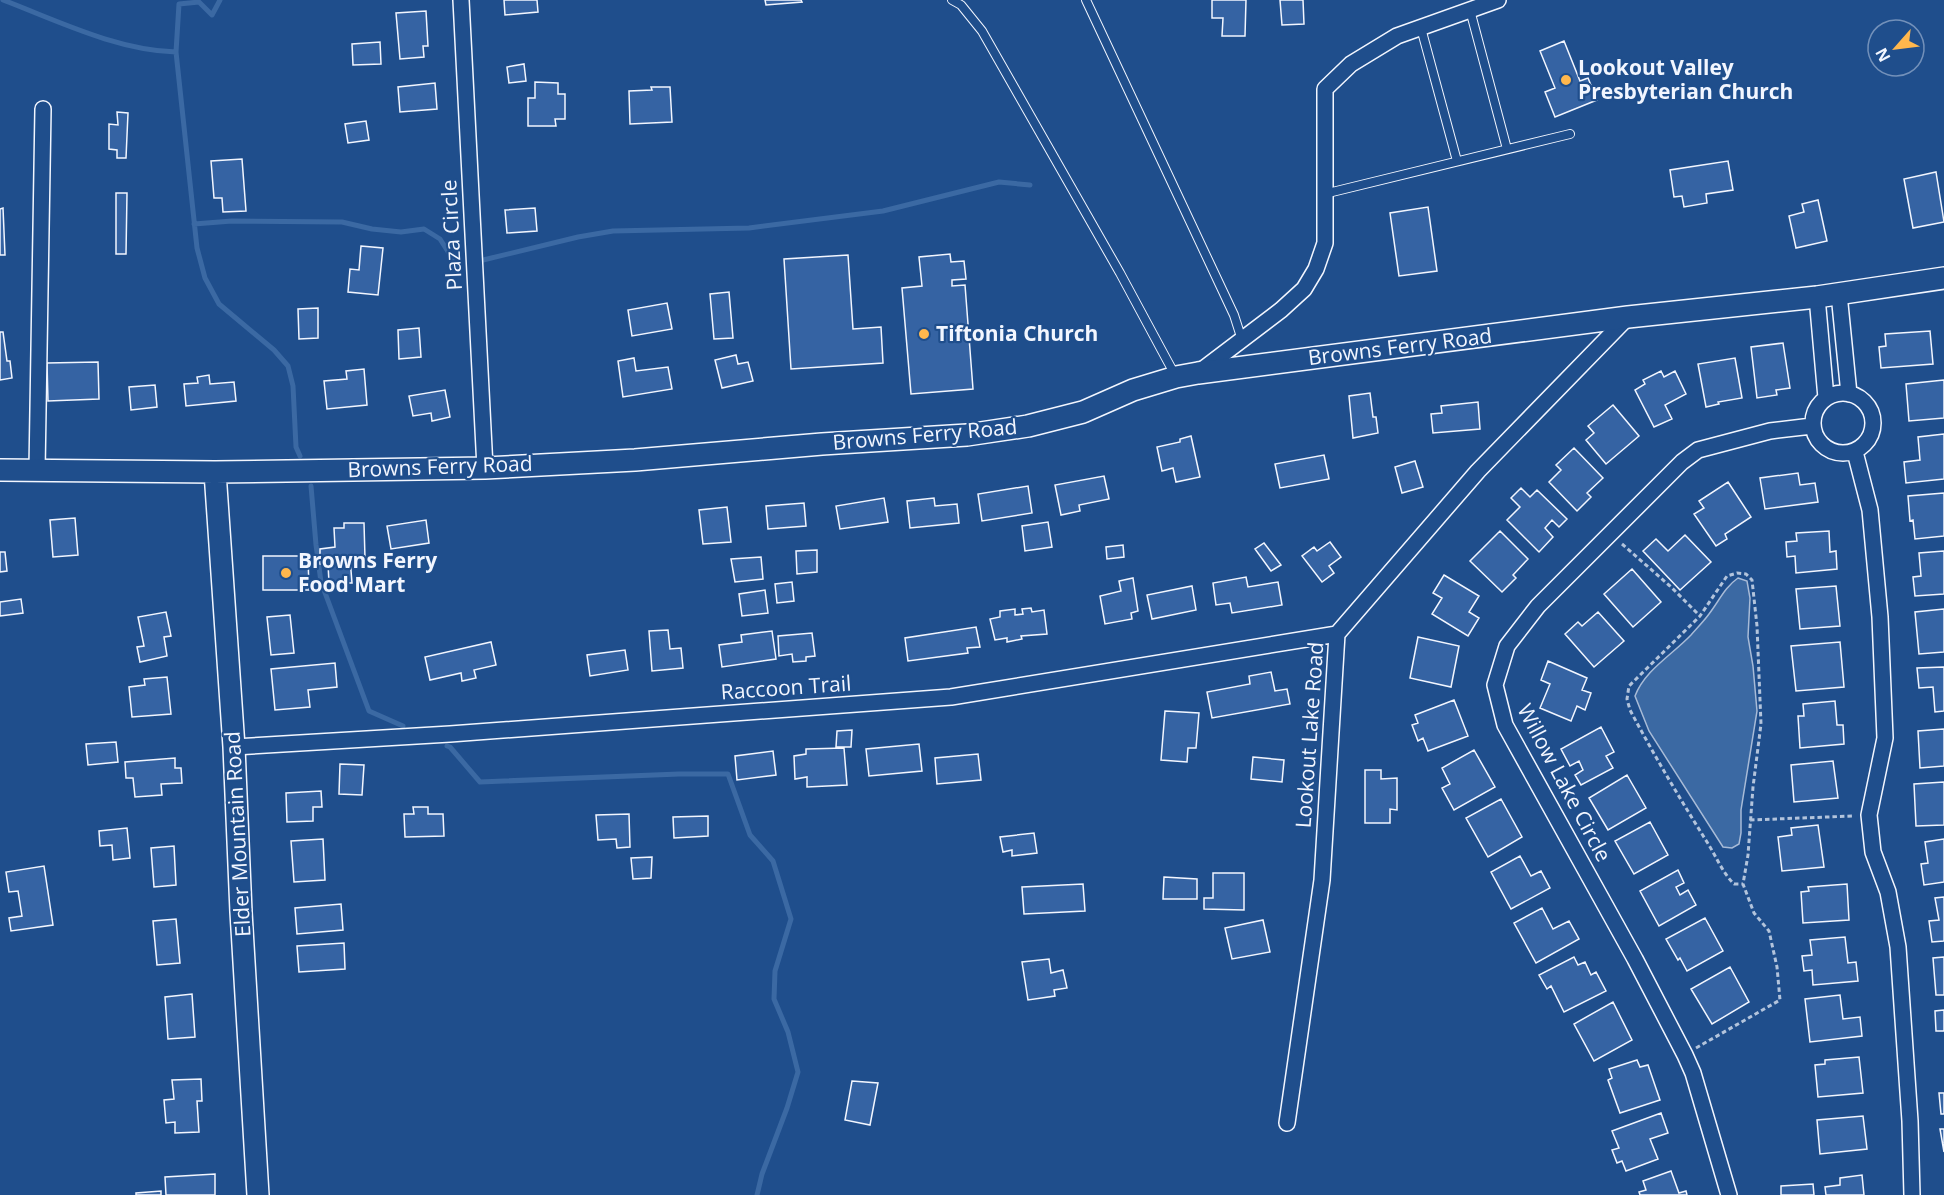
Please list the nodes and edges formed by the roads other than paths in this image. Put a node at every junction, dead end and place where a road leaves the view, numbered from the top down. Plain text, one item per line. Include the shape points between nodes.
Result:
1 (461, 0) edge
2 (952, 0) edge
3 (1086, 0) edge
4 (1498, 0) edge
5 (1470, 10) junction
6 (1421, 28) junction
7 (44, 109) dead end
8 (1570, 134) dead end
9 (1507, 149) junction
10 (1457, 161) junction
11 (1324, 194) junction
12 (1944, 278) edge
13 (1839, 294) junction
14 (1818, 297) junction
15 (1628, 317) junction
16 (1242, 340) junction
17 (1198, 373) junction
18 (1176, 377) junction
19 (1849, 394) junction
20 (1826, 398) junction
21 (1812, 426) junction
22 (1855, 452) junction
23 (485, 468) junction
24 (0, 470) edge
25 (37, 470) junction
26 (215, 472) junction
27 (1337, 634) junction
28 (234, 747) junction
29 (1287, 1123) dead end
30 (258, 1195) edge
31 (1729, 1195) edge
32 (1912, 1195) edge

1 - 23 street, Plaza Circle
2 - 18 lane via 982,31
3 - 16 lane via 1234,315
4 - 5 street
5 - 6 street
5 - 9 lane
6 - 10 lane
6 - 11 street via 1397,36 1351,64 1325,88
7 - 25 street
8 - 9 lane
9 - 10 lane
10 - 11 lane
11 - 16 street via 1324,243 1316,269 1304,289
12 - 13 street, Browns Ferry Road
13 - 14 street, Browns Ferry Road
13 - 19 street
14 - 15 street, Browns Ferry Road
14 - 20 street
15 - 17 street, Browns Ferry Road
15 - 27 street, Lookout Lake Road via 1478,471
16 - 17 street
17 - 18 street, Browns Ferry Road
18 - 23 street, Browns Ferry Road via 1083,412 1028,426 967,435
19 - 20 street via 1837,393
19 - 22 street via 1864,401 1872,415 1868,441
20 - 21 street via 1816,410
21 - 22 street via 1820,444 1836,454
21 - 31 street, Willow Lake Circle via 1770,431 1698,450 1682,462 1538,606 1507,646 1495,685 1505,725 1693,1072
22 - 32 street via 1870,510 1880,610 1885,738 1869,814 1873,852 1888,892 1898,947
23 - 26 street, Browns Ferry Road
24 - 25 street, Browns Ferry Road
25 - 26 street, Browns Ferry Road
26 - 28 street, Elder Mountain Road
27 - 28 street, Raccoon Trail via 951,697
27 - 29 street, Lookout Lake Road via 1322,880
28 - 30 street, Elder Mountain Road

